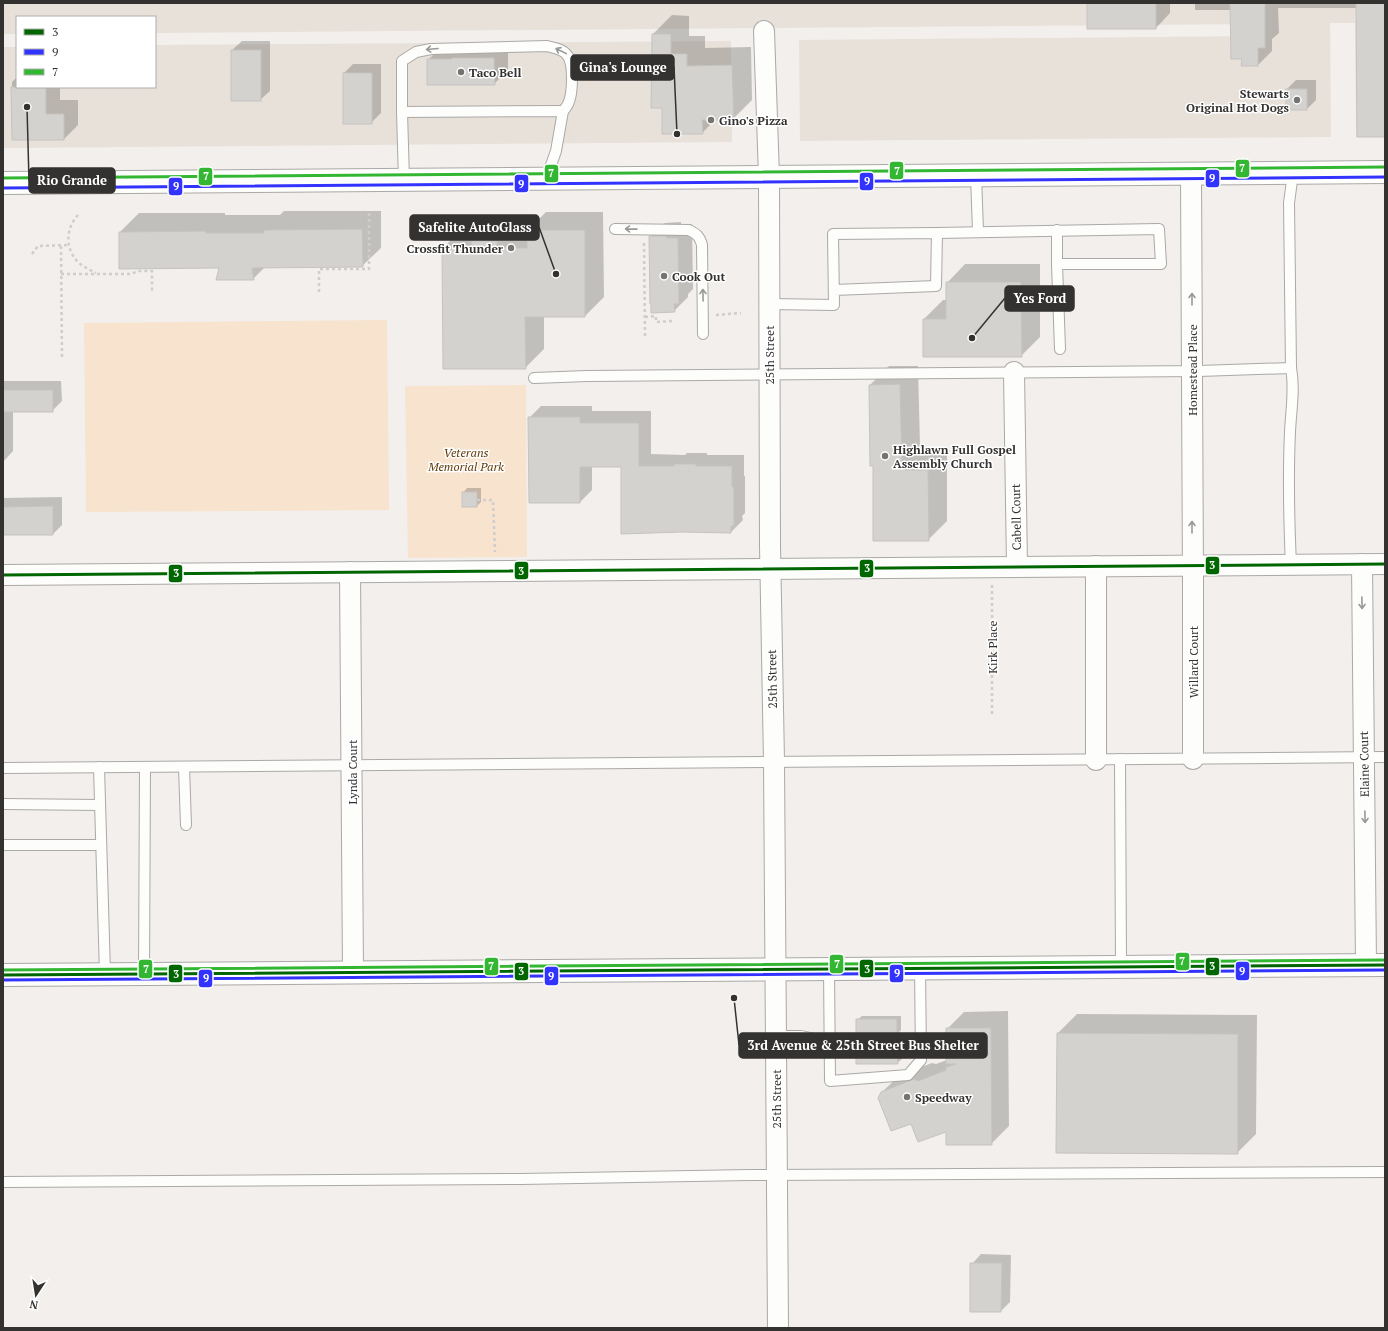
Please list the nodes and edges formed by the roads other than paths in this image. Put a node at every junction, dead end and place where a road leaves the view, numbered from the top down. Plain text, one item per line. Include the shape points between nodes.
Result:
1 (764, 31) dead end
2 (402, 112) junction
3 (563, 112) junction
4 (1385, 172) edge
5 (1293, 173) junction
6 (1191, 174) junction
7 (976, 176) junction
8 (769, 177) junction
9 (546, 179) junction
10 (404, 180) junction
11 (3, 183) edge
12 (615, 229) dead end
13 (1056, 230) junction
14 (978, 232) junction
15 (937, 233) junction
16 (1057, 264) junction
17 (834, 290) junction
18 (770, 304) junction
19 (703, 334) dead end
20 (1060, 349) dead end
21 (1291, 368) junction
22 (1192, 371) junction
23 (1014, 372) junction
24 (770, 375) junction
25 (534, 378) dead end
26 (1362, 564) junction
27 (1385, 564) edge
28 (1291, 565) junction
29 (1017, 566) junction
30 (1096, 566) junction
31 (1193, 566) junction
32 (771, 569) junction
33 (350, 572) junction
34 (3, 575) edge
35 (1385, 757) edge
36 (1364, 758) junction
37 (1120, 759) junction
38 (1192, 759) junction
39 (1096, 760) junction
40 (774, 762) junction
41 (352, 765) junction
42 (99, 767) junction
43 (145, 767) junction
44 (184, 767) junction
45 (3, 768) edge
46 (3, 804) edge
47 (100, 805) junction
48 (186, 824) dead end
49 (101, 844) junction
50 (3, 845) edge
51 (1375, 965) edge
52 (1122, 966) junction
53 (829, 968) junction
54 (920, 968) junction
55 (775, 969) junction
56 (353, 972) junction
57 (105, 974) junction
58 (144, 974) junction
59 (3, 975) edge
60 (776, 1036) junction
61 (921, 1041) junction
62 (829, 1042) junction
63 (856, 1042) dead end
64 (897, 1042) dead end
65 (1385, 1172) edge
66 (776, 1175) junction
67 (3, 1182) edge
68 (778, 1328) edge

1 - 8 street, 25th Street
2 - 3 lane
3 -> 2 lane via 569,103 572,90 572,68 568,55 562,50 547,46 431,49 416,52 402,61
2 - 10 lane
3 - 9 lane via 556,151
4 - 5 main road
5 - 6 main road
5 - 21 lane via 1290,203
6 - 7 main road
22 -> 6 street, Homestead Place
7 - 8 main road
7 - 14 lane
8 - 9 main road
8 - 18 street, 25th Street
9 - 10 main road
10 - 11 main road
19 -> 12 lane via 700,238 690,230
13 - 14 lane
13 - 16 lane
13 - 16 lane via 1159,229 1161,264
14 - 15 lane
15 - 17 lane via 936,286
15 - 17 lane via 833,234
16 - 20 lane
17 - 18 lane via 834,305
18 - 24 street, 25th Street
21 - 22 lane
21 - 28 lane
22 - 23 lane
31 -> 22 street, Homestead Place
23 - 24 lane
23 - 29 street, Cabell Court
24 - 25 lane
24 - 32 street, 25th Street
26 - 27 street
26 - 28 street
26 -> 36 street, Elaine Court
28 - 31 street
29 - 30 street
29 - 32 street
30 - 31 street
30 - 39 street
31 - 38 street, Willard Court
32 - 33 street
32 - 40 street, 25th Street
33 - 34 street
33 - 41 street, Lynda Court
35 - 36 lane
36 - 38 lane
36 -> 51 street, Elaine Court
37 - 38 lane
37 - 39 lane
37 - 52 lane
39 - 40 lane
40 - 41 lane
40 - 55 street, 25th Street
41 - 44 lane
41 - 56 street, Lynda Court
42 - 43 lane
42 - 45 lane
42 - 47 lane
43 - 44 lane
43 - 58 lane
44 - 48 lane
46 - 47 lane
47 - 49 lane
49 - 50 lane
49 - 57 lane
51 - 52 main road
52 - 54 main road
53 - 54 main road
53 - 55 main road
53 - 62 lane
54 - 61 lane
55 - 56 main road
55 - 60 street, 25th Street
56 - 58 main road
57 - 58 main road
57 - 59 main road
60 - 62 lane via 801,1036
60 - 66 street, 25th Street
61 - 62 lane via 921,1060 908,1075 830,1080
61 - 64 lane
62 - 63 lane
65 - 66 lane
66 - 67 lane
66 - 68 street, 25th Street

